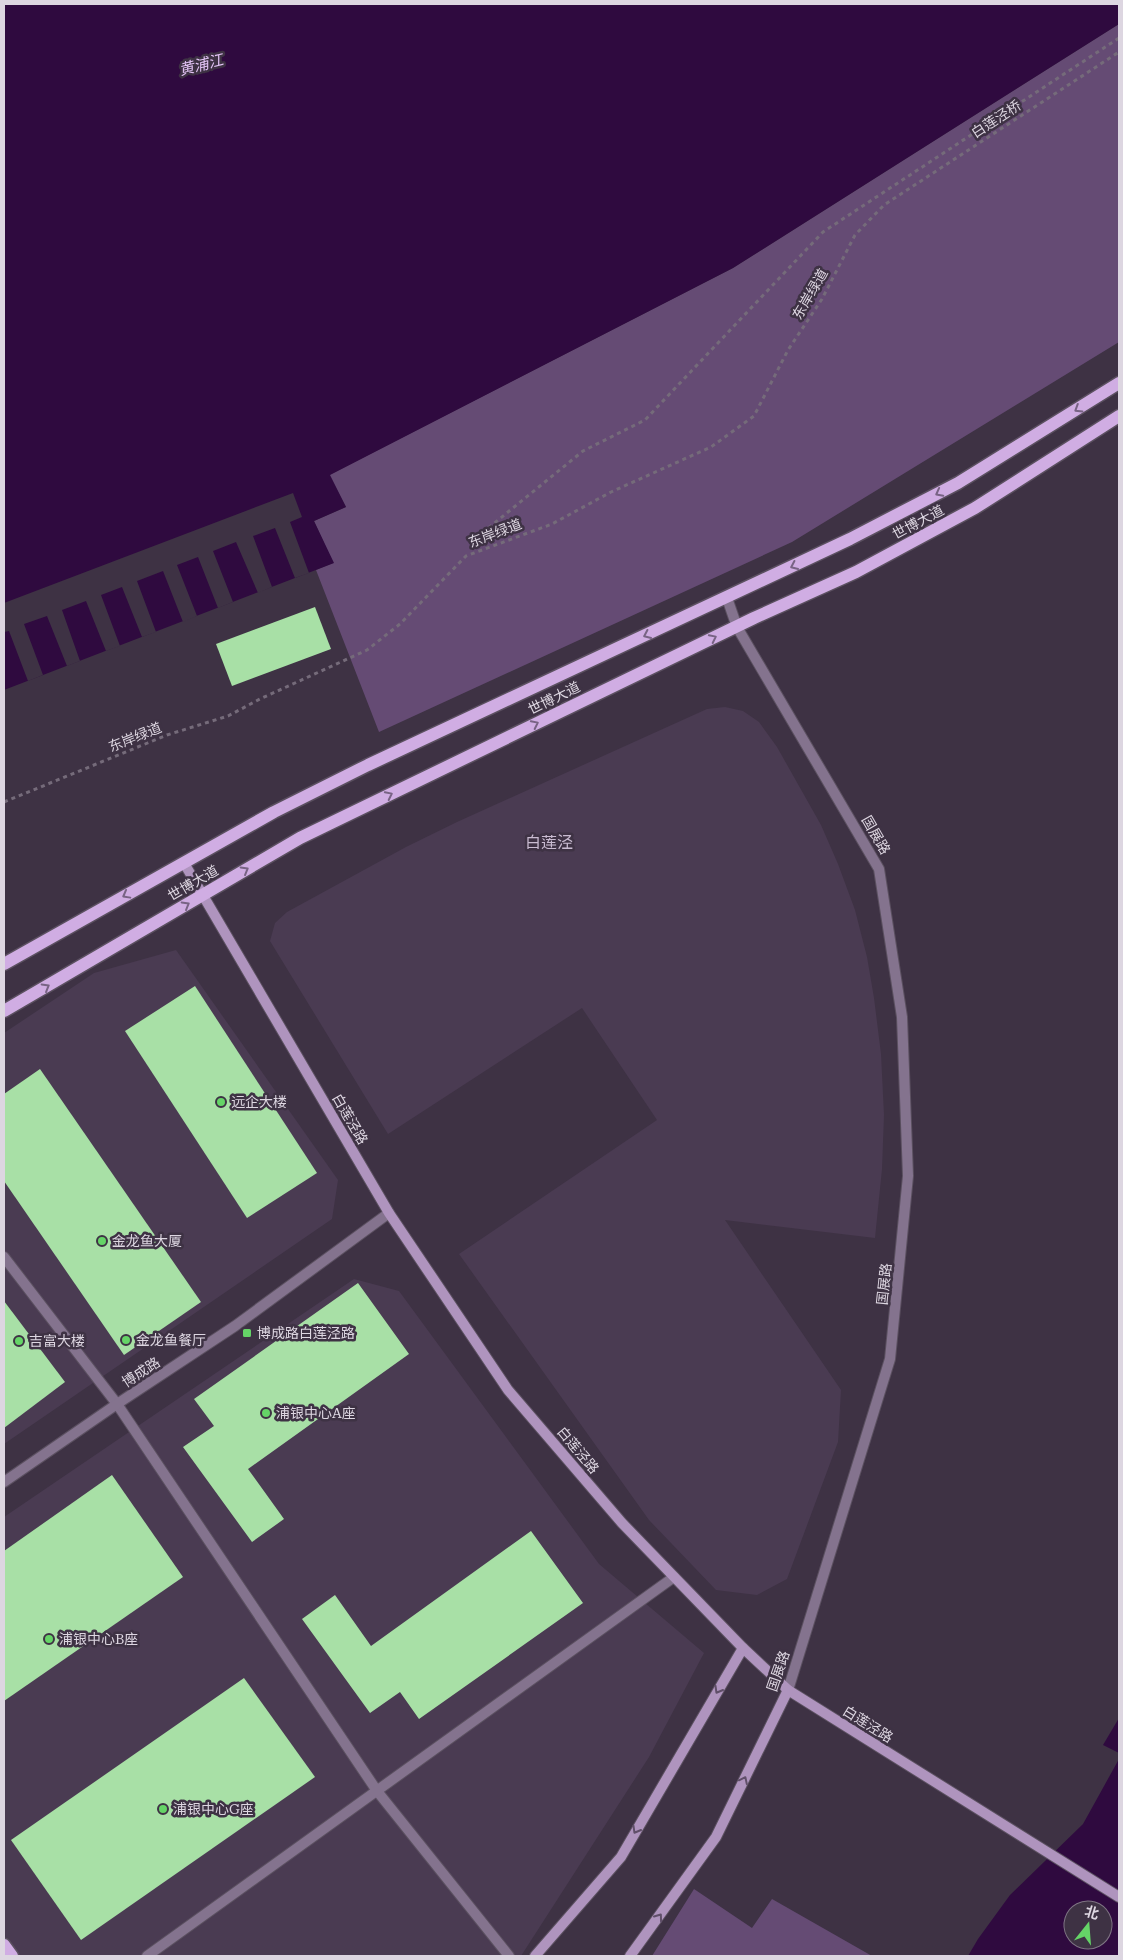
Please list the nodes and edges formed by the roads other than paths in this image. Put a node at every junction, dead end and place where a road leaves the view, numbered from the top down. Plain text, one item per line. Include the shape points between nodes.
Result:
1 (1119, 383) edge
2 (1119, 416) edge
3 (727, 598) junction
4 (737, 627) junction
5 (184, 863) junction
6 (203, 895) junction
7 (4, 964) edge
8 (4, 1011) edge
9 (389, 1213) junction
10 (4, 1257) edge
11 (117, 1404) junction
12 (4, 1482) edge
13 (674, 1576) junction
14 (743, 1648) junction
15 (788, 1690) junction
16 (377, 1791) junction
17 (1119, 1897) edge
18 (4, 1945) edge
19 (12, 1956) edge
20 (147, 1956) edge
21 (509, 1956) edge
22 (535, 1956) edge
23 (630, 1956) edge

1 -> 3 main road, 世博大道 via 958,483
2 - 4 main road, 世博大道 via 975,508 856,572
3 - 4 street, 国展路
3 -> 5 main road, 世博大道 via 368,765 274,812
6 -> 4 main road, 世博大道 via 300,838
4 - 15 street, 国展路 via 880,869 902,1017 908,1176 890,1359
5 - 6 street, 白莲泾路
5 -> 7 main road, 世博大道
8 -> 6 main road, 世博大道
6 - 9 street, 白莲泾路
9 - 11 street, 博成路 via 235,1326
9 - 13 street, 白莲泾路 via 508,1390 622,1524
10 - 11 street
11 - 12 street, 博成路
11 - 16 street
13 - 14 street, 白莲泾路
13 - 16 street
14 - 15 street, 白莲泾路
14 -> 22 street via 621,1857
15 - 17 street, 白莲泾路
23 -> 15 street, 国展路 via 716,1838
16 - 20 street
16 - 21 street
18 - 19 main road

